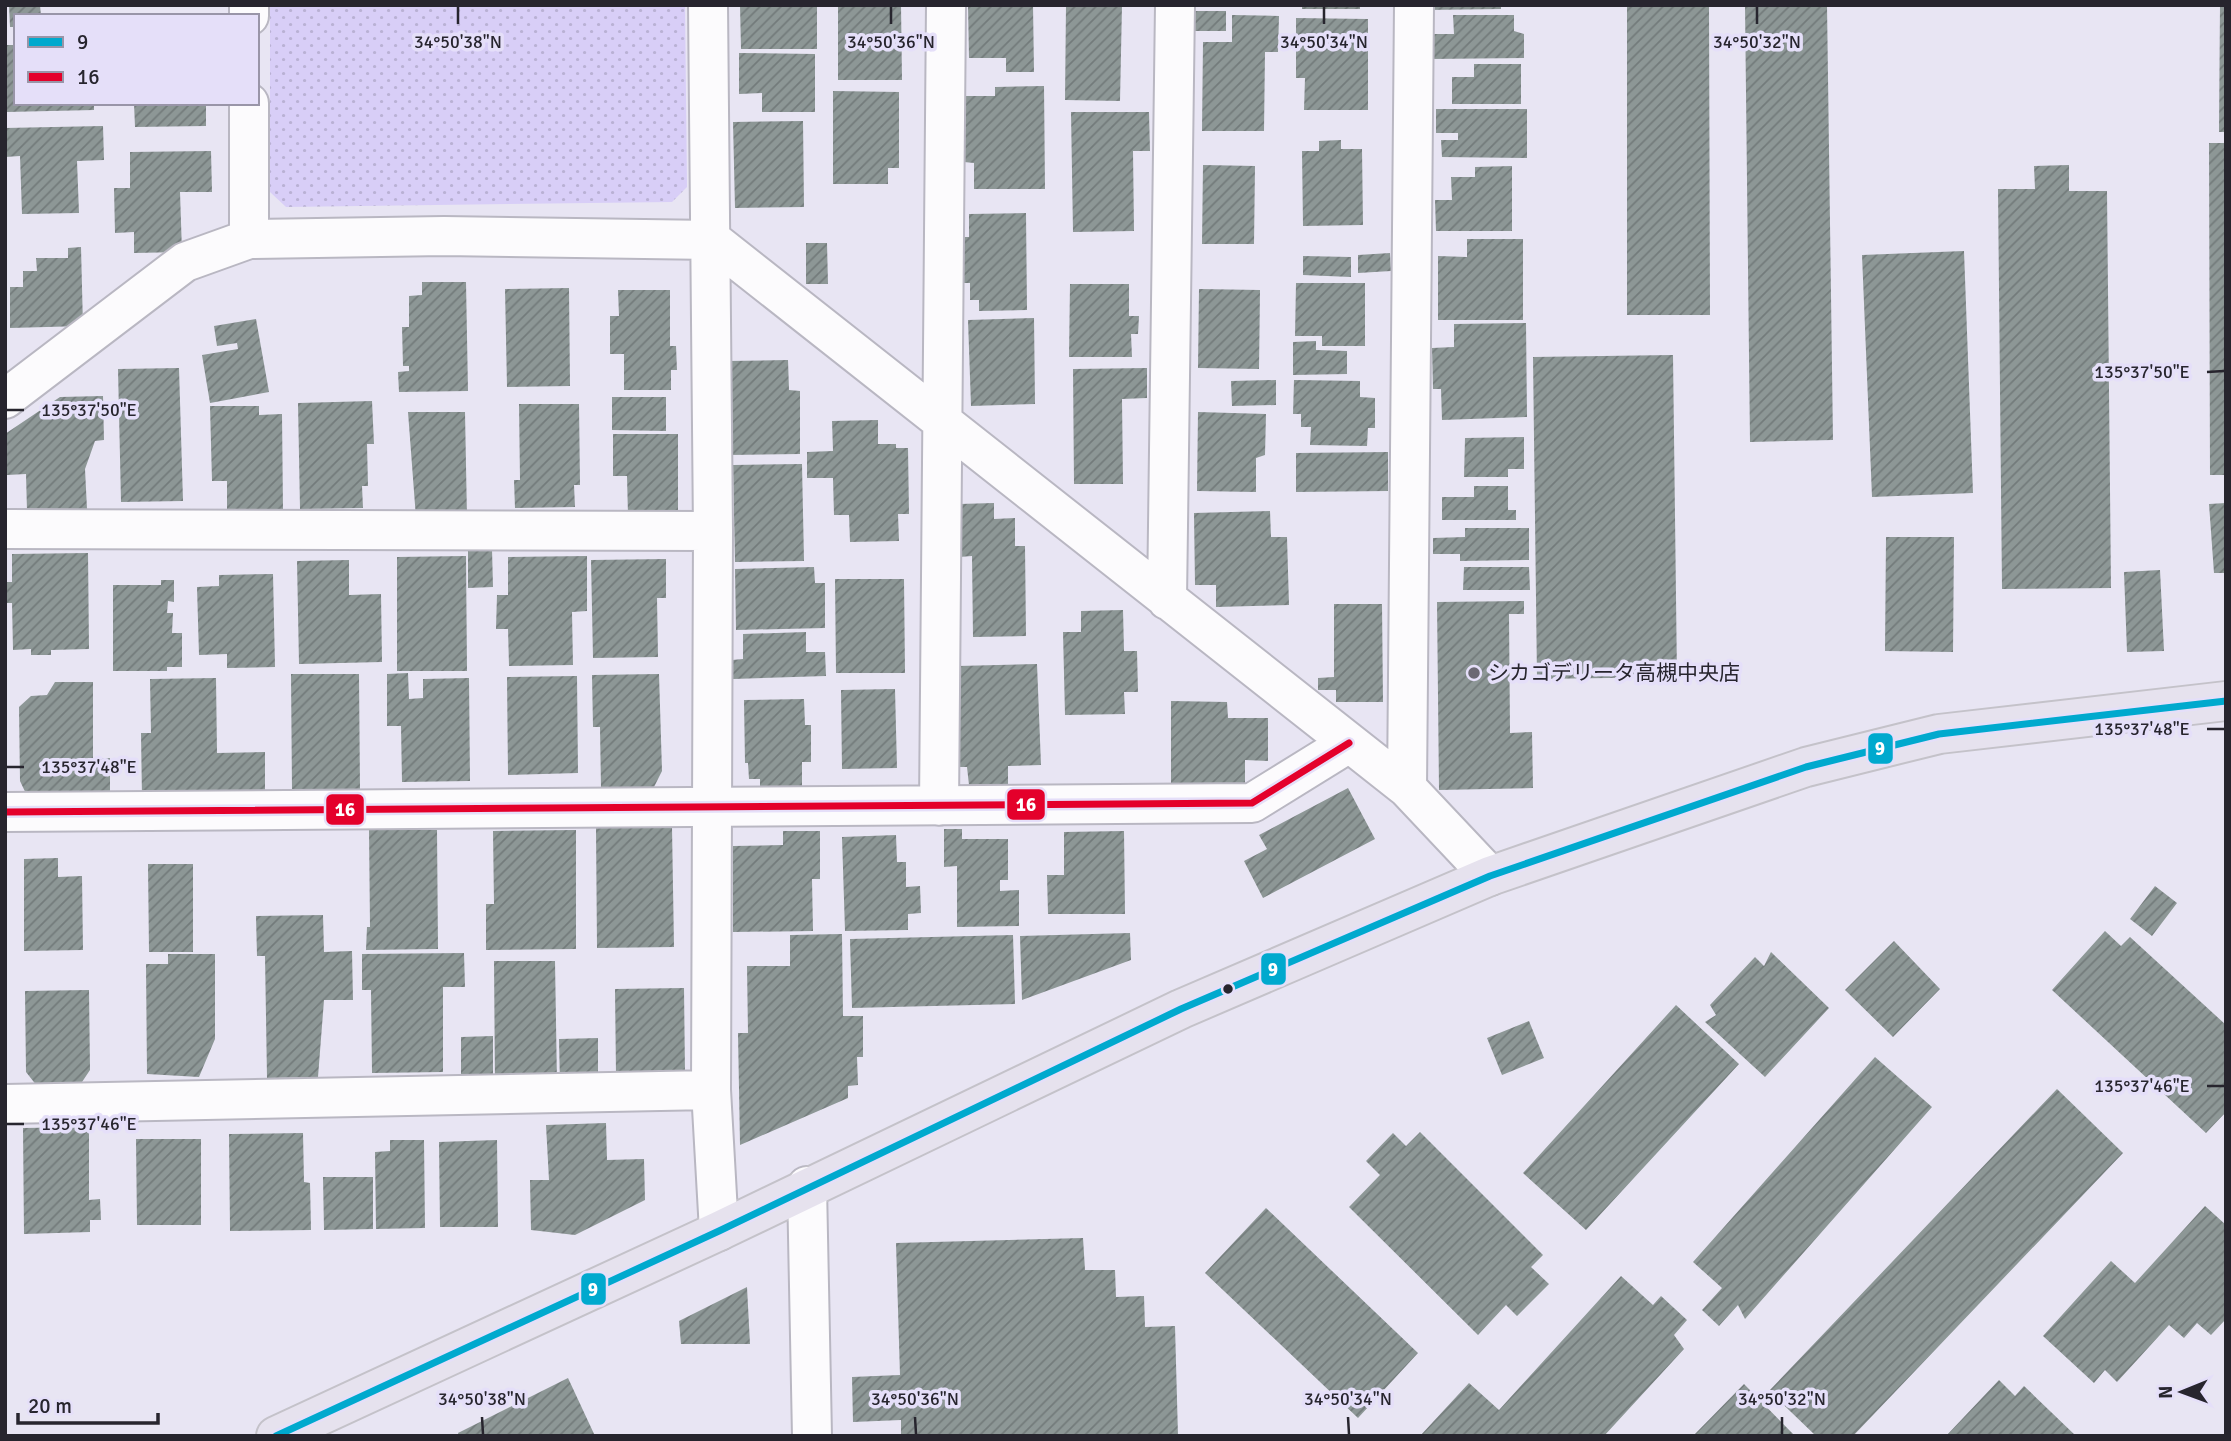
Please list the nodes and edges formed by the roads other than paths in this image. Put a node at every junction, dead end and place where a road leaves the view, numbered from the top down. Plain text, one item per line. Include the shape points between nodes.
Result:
1 (708, 5) edge
2 (946, 5) edge
3 (1175, 5) edge
4 (1414, 5) edge
5 (249, 105) edge
6 (249, 239) junction
7 (712, 240) junction
8 (5, 398) edge
9 (943, 424) junction
10 (5, 529) edge
11 (713, 531) junction
12 (1167, 600) junction
13 (2226, 701) edge
14 (1349, 743) junction
15 (1407, 788) junction
16 (939, 806) junction
17 (713, 809) junction
18 (5, 812) edge
19 (1490, 876) junction
20 (711, 1090) junction
21 (5, 1104) edge
22 (807, 1186) junction
23 (719, 1231) junction
24 (276, 1436) edge
25 (811, 1436) edge

1 - 7 street
2 - 9 street
3 - 12 street
4 - 15 street
5 - 6 street
6 - 7 street
6 - 8 street via 185,261
7 - 9 street
7 - 11 street
9 - 12 street
9 - 16 street
10 - 11 street
11 - 17 street
12 - 14 street
13 - 19 highway via 1939,734 1806,767
14 - 15 street
14 - 16 street via 1252,803
15 - 19 street
16 - 17 street
17 - 18 street
17 - 20 street
19 - 22 highway via 1181,1009
20 - 21 street
20 - 23 street
22 - 23 highway
22 - 25 street
23 - 24 highway

